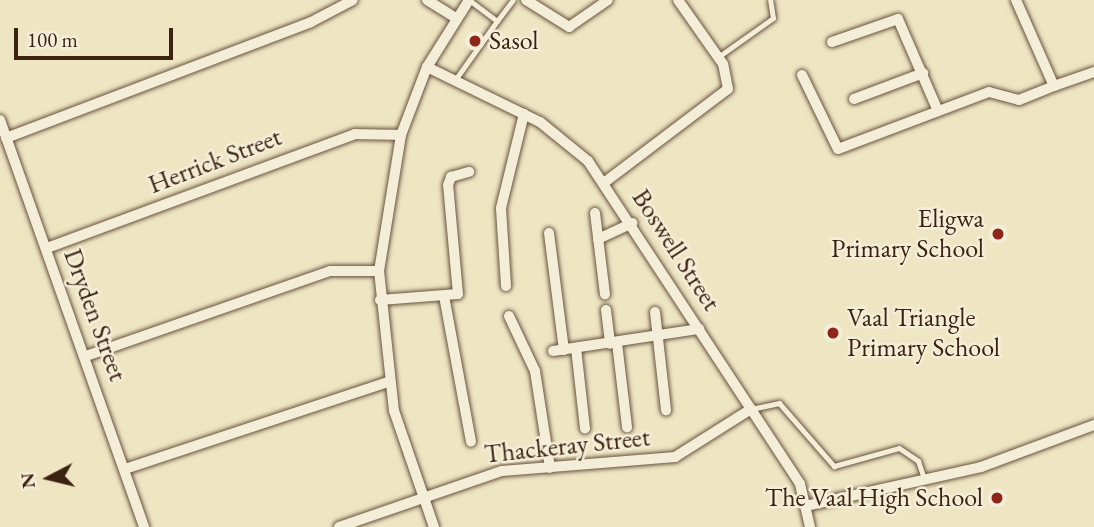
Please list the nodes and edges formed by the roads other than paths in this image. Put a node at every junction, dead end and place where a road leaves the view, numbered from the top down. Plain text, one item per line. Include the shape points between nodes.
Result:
1 (353, 0) edge
2 (427, 0) edge
3 (469, 0) edge
4 (513, 0) edge
5 (526, 0) edge
6 (608, 0) edge
7 (678, 0) edge
8 (770, 0) edge
9 (1016, 0) edge
10 (456, 18) junction
11 (497, 21) junction
12 (832, 42) dead end
13 (718, 57) junction
14 (427, 67) junction
15 (1094, 72) edge
16 (923, 73) junction
17 (802, 75) dead end
18 (455, 80) junction
19 (1054, 86) junction
20 (854, 99) dead end
21 (938, 111) junction
22 (524, 114) junction
23 (0, 120) edge
24 (401, 135) junction
25 (6, 138) junction
26 (469, 172) dead end
27 (605, 182) junction
28 (595, 213) dead end
29 (632, 223) junction
30 (549, 233) dead end
31 (598, 239) junction
32 (47, 248) junction
33 (379, 271) junction
34 (506, 286) dead end
35 (605, 294) dead end
36 (444, 296) junction
37 (380, 300) junction
38 (606, 310) dead end
39 (655, 312) dead end
40 (509, 316) dead end
41 (699, 329) junction
42 (658, 338) junction
43 (614, 344) junction
44 (576, 348) junction
45 (86, 356) junction
46 (388, 382) junction
47 (666, 410) dead end
48 (751, 410) junction
49 (1094, 425) edge
50 (627, 427) dead end
51 (585, 428) dead end
52 (471, 442) dead end
53 (550, 467) junction
54 (125, 468) junction
55 (925, 481) junction
56 (424, 496) junction
57 (810, 505) junction
58 (144, 527) edge
59 (340, 527) edge
60 (434, 527) edge
61 (810, 527) edge

1 - 25 street via 311,22
2 - 10 street
3 - 10 street
3 - 11 lane
4 - 11 lane
5 - 6 street via 569,27
7 - 13 street
8 - 13 lane via 773,18
9 - 19 street
10 - 14 street
11 - 18 lane
12 - 16 street via 898,19
13 - 27 street via 729,83 721,100
14 - 18 street, Boswell Street
14 - 24 street
15 - 19 street
16 - 20 street
16 - 21 street
17 - 21 street via 838,149
18 - 22 street, Boswell Street
19 - 21 street via 1018,100 989,92
22 - 27 street, Boswell Street via 559,134
22 - 34 street via 501,208
23 - 25 street, Dryden Street
24 - 32 street, Herrick Street via 355,134
24 - 33 street
25 - 32 street, Dryden Street
26 - 36 street via 451,177 447,185 460,285 458,294
27 - 29 street, Boswell Street
28 - 31 street
29 - 31 street
29 - 41 street, Boswell Street
30 - 44 street via 558,350
31 - 35 street
32 - 45 street, Dryden Street
33 - 37 street
33 - 45 street via 330,271
36 - 37 street
36 - 52 street
37 - 46 street
38 - 43 street
39 - 42 street
40 - 53 street via 535,372
41 - 42 street
41 - 48 street, Boswell Street
42 - 43 street
42 - 47 street
43 - 44 street
43 - 50 street
44 - 51 street
45 - 54 street, Dryden Street
46 - 54 street
46 - 56 street
48 - 53 street, Thackeray Street via 675,457
48 - 55 lane via 779,403 834,466 910,451
48 - 57 street, Boswell Street
49 - 55 street
53 - 56 street, Thackeray Street via 502,471
54 - 58 street, Dryden Street
55 - 57 street
56 - 59 street, Thackeray Street
56 - 60 street
57 - 61 street

